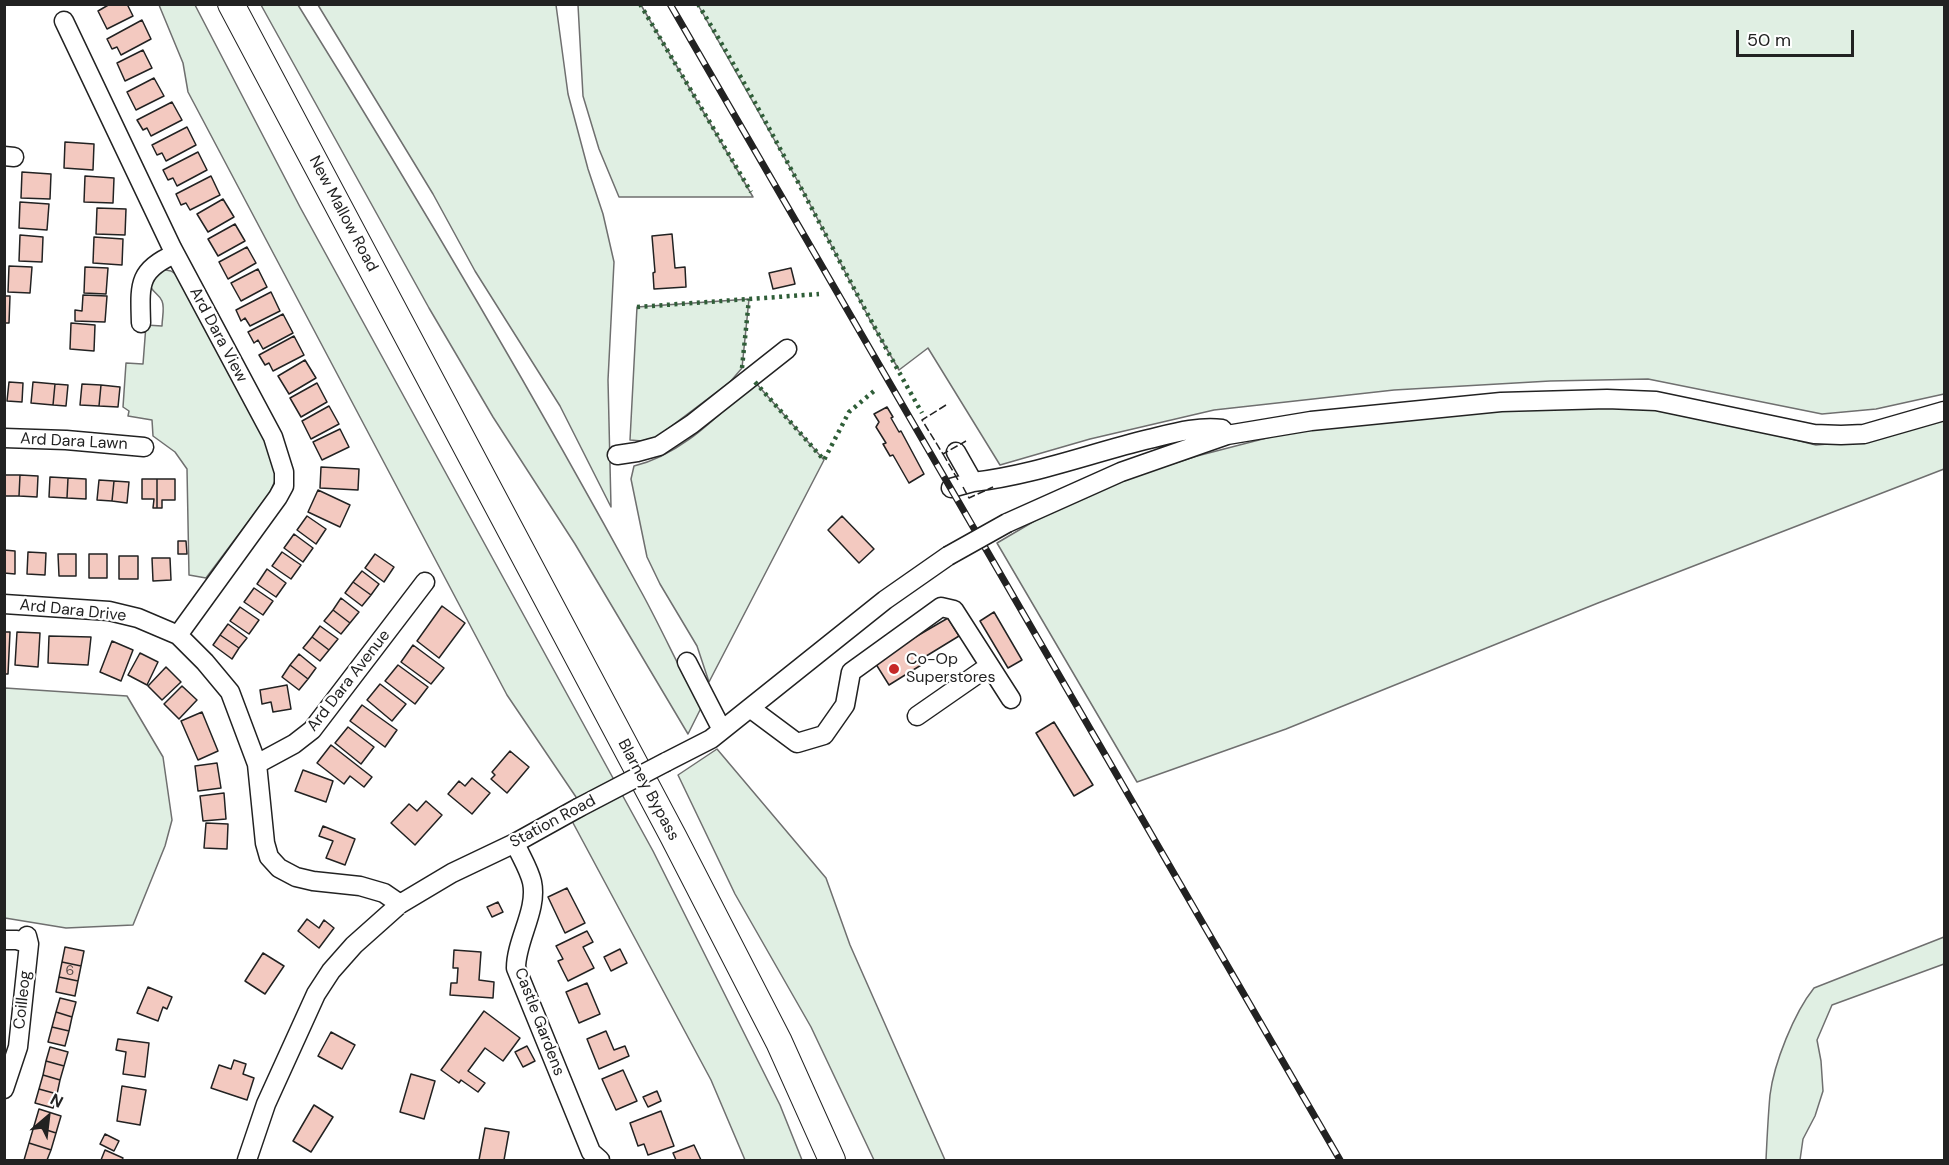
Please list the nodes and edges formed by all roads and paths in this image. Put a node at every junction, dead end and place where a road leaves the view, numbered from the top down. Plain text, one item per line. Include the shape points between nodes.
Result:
1 (231, 4) edge
2 (64, 21) dead end
3 (175, 254) junction
4 (141, 323) dead end
5 (787, 349) dead end
6 (1944, 411) edge
7 (454, 424) joint
8 (1227, 435) junction
9 (4, 438) edge
10 (144, 447) dead end
11 (956, 452) dead end
12 (617, 455) dead end
13 (973, 482) junction
14 (951, 488) dead end
15 (425, 582) dead end
16 (4, 604) edge
17 (178, 635) junction
18 (687, 662) dead end
19 (989, 666) junction
20 (1011, 699) dead end
21 (750, 708) junction
22 (917, 716) dead end
23 (722, 730) junction
24 (257, 764) junction
25 (515, 843) junction
26 (400, 904) junction
27 (4, 940) edge
28 (4, 1089) edge
29 (247, 1161) edge
30 (600, 1161) edge
31 (832, 1161) edge

1 - 7 highway, New Mallow Road
2 - 3 street, Ard Dara View
3 - 4 street via 153,265 146,274 141,286
3 - 17 street, Ard Dara View via 273,437 284,472 284,486 278,497
5 - 12 street via 659,446
6 - 8 street via 1864,434 1841,435 1814,434 1656,401 1513,402 1311,421
7 - 31 highway, Blarney Bypass via 774,1031
8 - 13 street via 1222,429 1207,427
8 - 21 street, Station Road, bridge via 1120,472 1007,523 948,556 885,600
9 - 10 street, Ard Dara Lawn
11 - 13 street
13 - 14 street
15 - 24 street, Ard Dara Avenue via 312,730
16 - 17 street, Ard Dara Drive via 109,611
17 - 24 street, Ard Dara Drive via 230,692
18 - 23 street
19 - 20 street
19 - 21 street via 954,610 941,607 851,672 845,705 824,735 797,743
19 - 22 street
21 - 23 street, Station Road
23 - 25 street, Station Road, bridge
24 - 26 street, Ard Dara Drive via 265,843 269,857 279,868 313,881 384,892
25 - 26 street, Station Road via 452,873
25 - 30 street, Castle Gardens via 532,882 531,905 516,954 516,968 591,1152
26 - 29 street, Station Road via 354,945 316,994 266,1104
27 - 28 street, Coilleog via 28,940 18,1047

